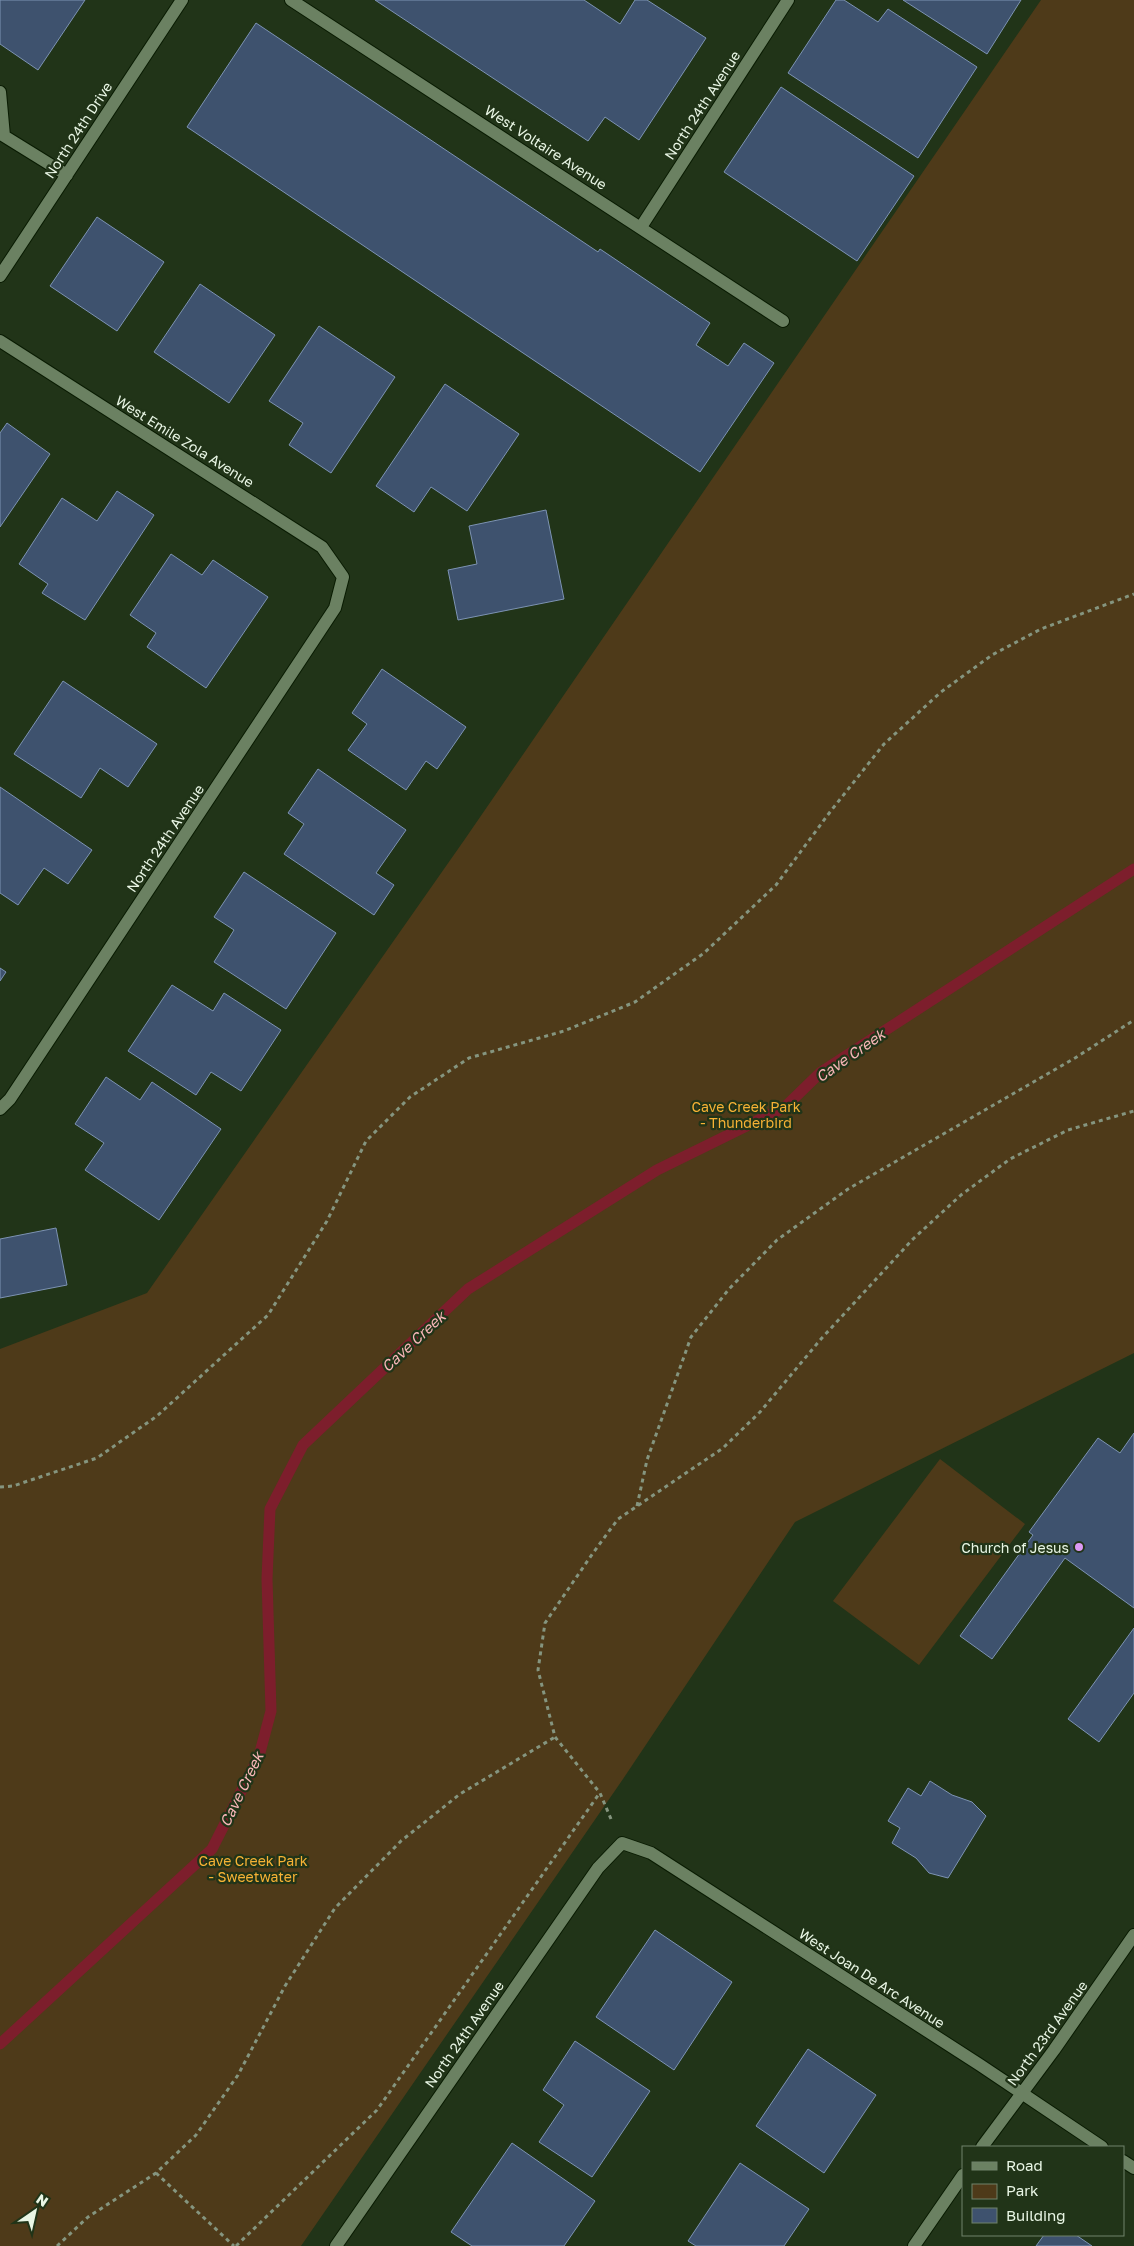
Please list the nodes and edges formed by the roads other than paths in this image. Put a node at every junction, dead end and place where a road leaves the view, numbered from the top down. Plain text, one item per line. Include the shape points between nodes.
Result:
1 (182, 0) edge
2 (291, 0) edge
3 (788, 0) edge
4 (0, 92) edge
5 (2, 136) edge
6 (67, 175) junction
7 (641, 227) junction
8 (0, 276) edge
9 (783, 321) dead end
10 (0, 342) edge
11 (343, 577) joint
12 (0, 1109) edge
13 (622, 1843) joint
14 (1134, 1935) edge
15 (1022, 2094) junction
16 (983, 2146) edge
17 (1100, 2146) edge
18 (962, 2176) edge
19 (336, 2246) edge
20 (914, 2246) edge

1 - 6 street, North 24th Drive
2 - 7 street, West Voltaire Avenue
3 - 7 street, North 24th Avenue
4 - 5 street
5 - 6 street
6 - 8 street, North 24th Drive
7 - 9 street, West Voltaire Avenue
10 - 11 street, West Emile Zola Avenue via 322,547
11 - 12 street, North 24th Avenue via 335,608 10,1099
13 - 15 street, West Joan De Arc Avenue via 651,1853
13 - 19 street, North 24th Avenue via 598,1868
14 - 15 street, North 23rd Avenue
15 - 16 street, North 23rd Avenue
15 - 17 street, West Joan De Arc Avenue
18 - 20 street

